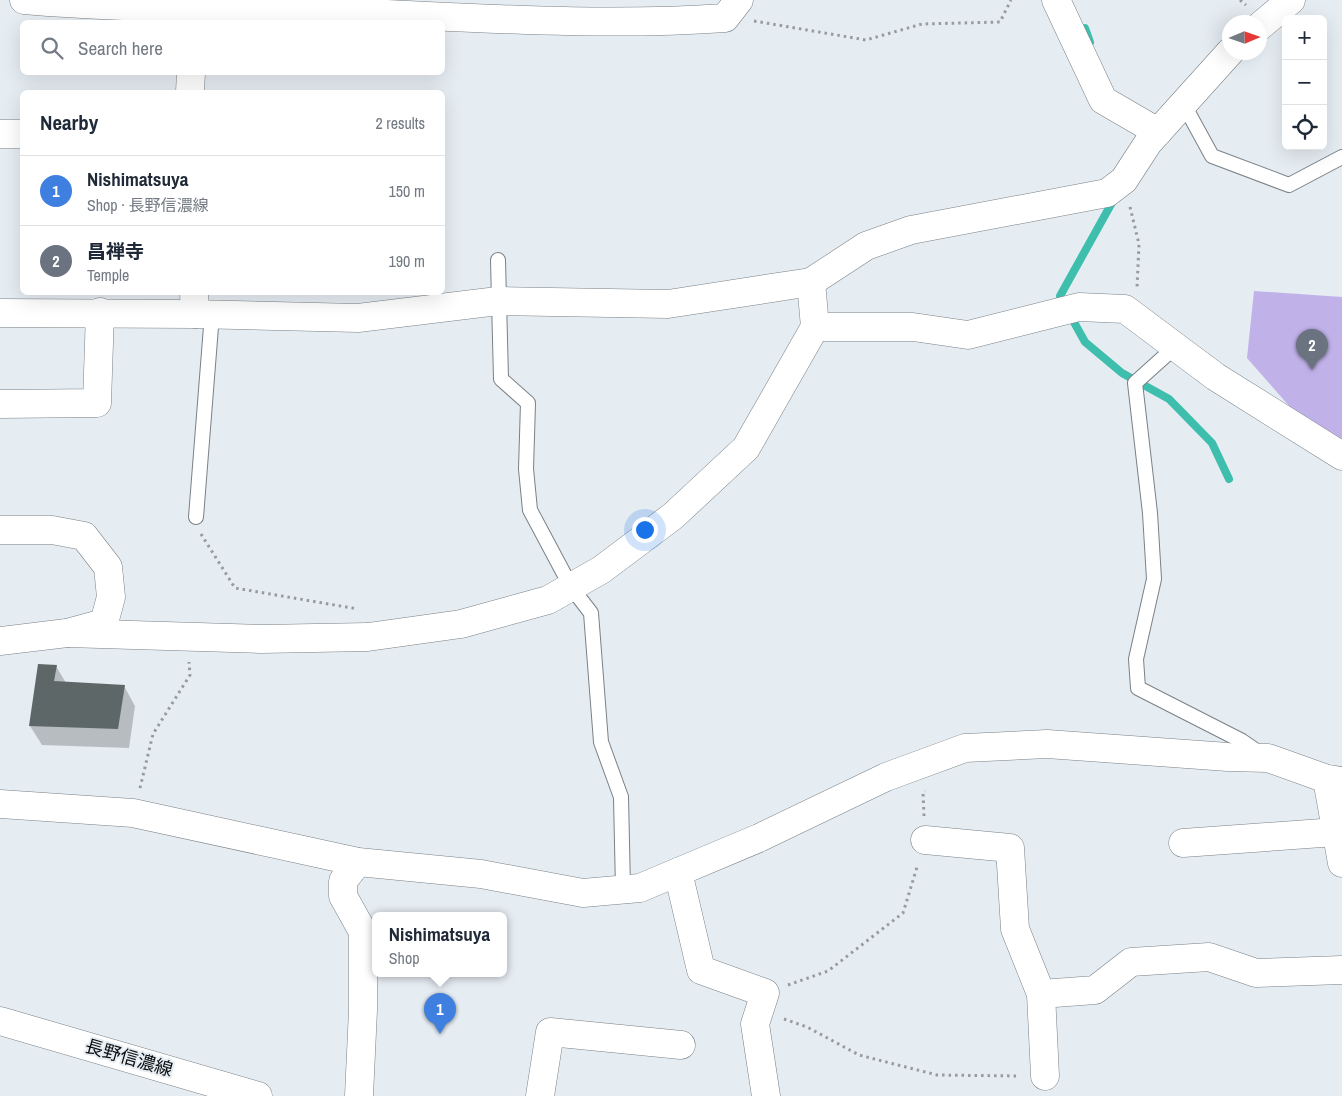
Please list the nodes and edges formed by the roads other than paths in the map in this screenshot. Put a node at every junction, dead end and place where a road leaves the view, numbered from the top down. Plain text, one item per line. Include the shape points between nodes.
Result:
1 (24, 0) edge
2 (1056, 0) edge
3 (1291, 0) edge
4 (737, 3) edge
5 (263, 4) edge
6 (192, 15) edge
7 (1267, 20) edge
8 (1223, 60) edge
9 (191, 75) edge
10 (190, 90) edge
11 (1183, 103) junction
12 (1158, 132) junction
13 (0, 134) edge
14 (20, 134) edge
15 (1342, 157) edge
16 (498, 260) dead end
17 (811, 282) junction
18 (498, 301) junction
19 (200, 307) edge
20 (100, 312) junction
21 (0, 313) edge
22 (816, 327) junction
23 (1175, 347) junction
24 (0, 404) edge
25 (1340, 454) edge
26 (196, 517) road end
27 (0, 530) edge
28 (571, 587) junction
29 (67, 633) junction
30 (0, 641) edge
31 (1268, 758) junction
32 (1334, 780) edge
33 (0, 804) edge
34 (1336, 832) junction
35 (924, 840) road end
36 (1183, 843) dead end
37 (358, 862) junction
38 (1342, 863) edge
39 (678, 872) junction
40 (623, 889) junction
41 (1342, 970) edge
42 (1041, 994) junction
43 (0, 1021) edge
44 (681, 1045) dead end
45 (1045, 1076) road end
46 (258, 1096) edge
47 (359, 1096) edge
48 (540, 1096) edge
49 (766, 1096) edge

1 - 6 street
2 - 12 street via 1103,100
3 - 7 street
4 - 5 street via 725,18 678,21 526,19
5 - 6 street
8 - 11 street
9 - 10 street
11 - 12 street
11 - 15 lane via 1212,156 1289,185
12 - 17 street via 1124,180 1107,193 911,230 866,246
13 - 14 street
16 - 18 lane
17 - 18 street via 668,304
17 - 22 street
18 - 19 street via 358,318
18 - 28 lane via 501,379 528,403 526,468 530,510
19 - 20 street
19 - 26 lane
20 - 21 street
20 - 24 street via 97,403
22 - 23 street via 913,328 968,335 1079,307 1125,309
22 - 28 street via 746,448 673,516 601,570
23 - 25 street via 1216,377
23 - 31 lane via 1135,383 1154,579 1136,659 1138,688 1242,741
27 - 29 street via 52,530 84,536 108,567 111,597 104,623
28 - 29 street via 548,600 461,624 368,638 261,639
28 - 40 lane via 591,613 601,742 621,797
29 - 30 street
31 - 32 street
31 - 39 street via 1047,744 965,748 886,777 759,838
32 - 34 street
33 - 37 street via 134,813
34 - 36 street
34 - 38 street
35 - 42 street via 1010,848 1015,929
37 - 40 street via 481,874 582,893
37 - 47 street via 343,881 343,896 363,932 364,1010
39 - 40 street via 640,888
39 - 49 street via 701,970 762,1002 755,1024
41 - 42 street via 1256,973 1209,957 1131,962 1095,990
42 - 45 street
43 - 46 street, 長野信濃線
44 - 48 street via 550,1032

